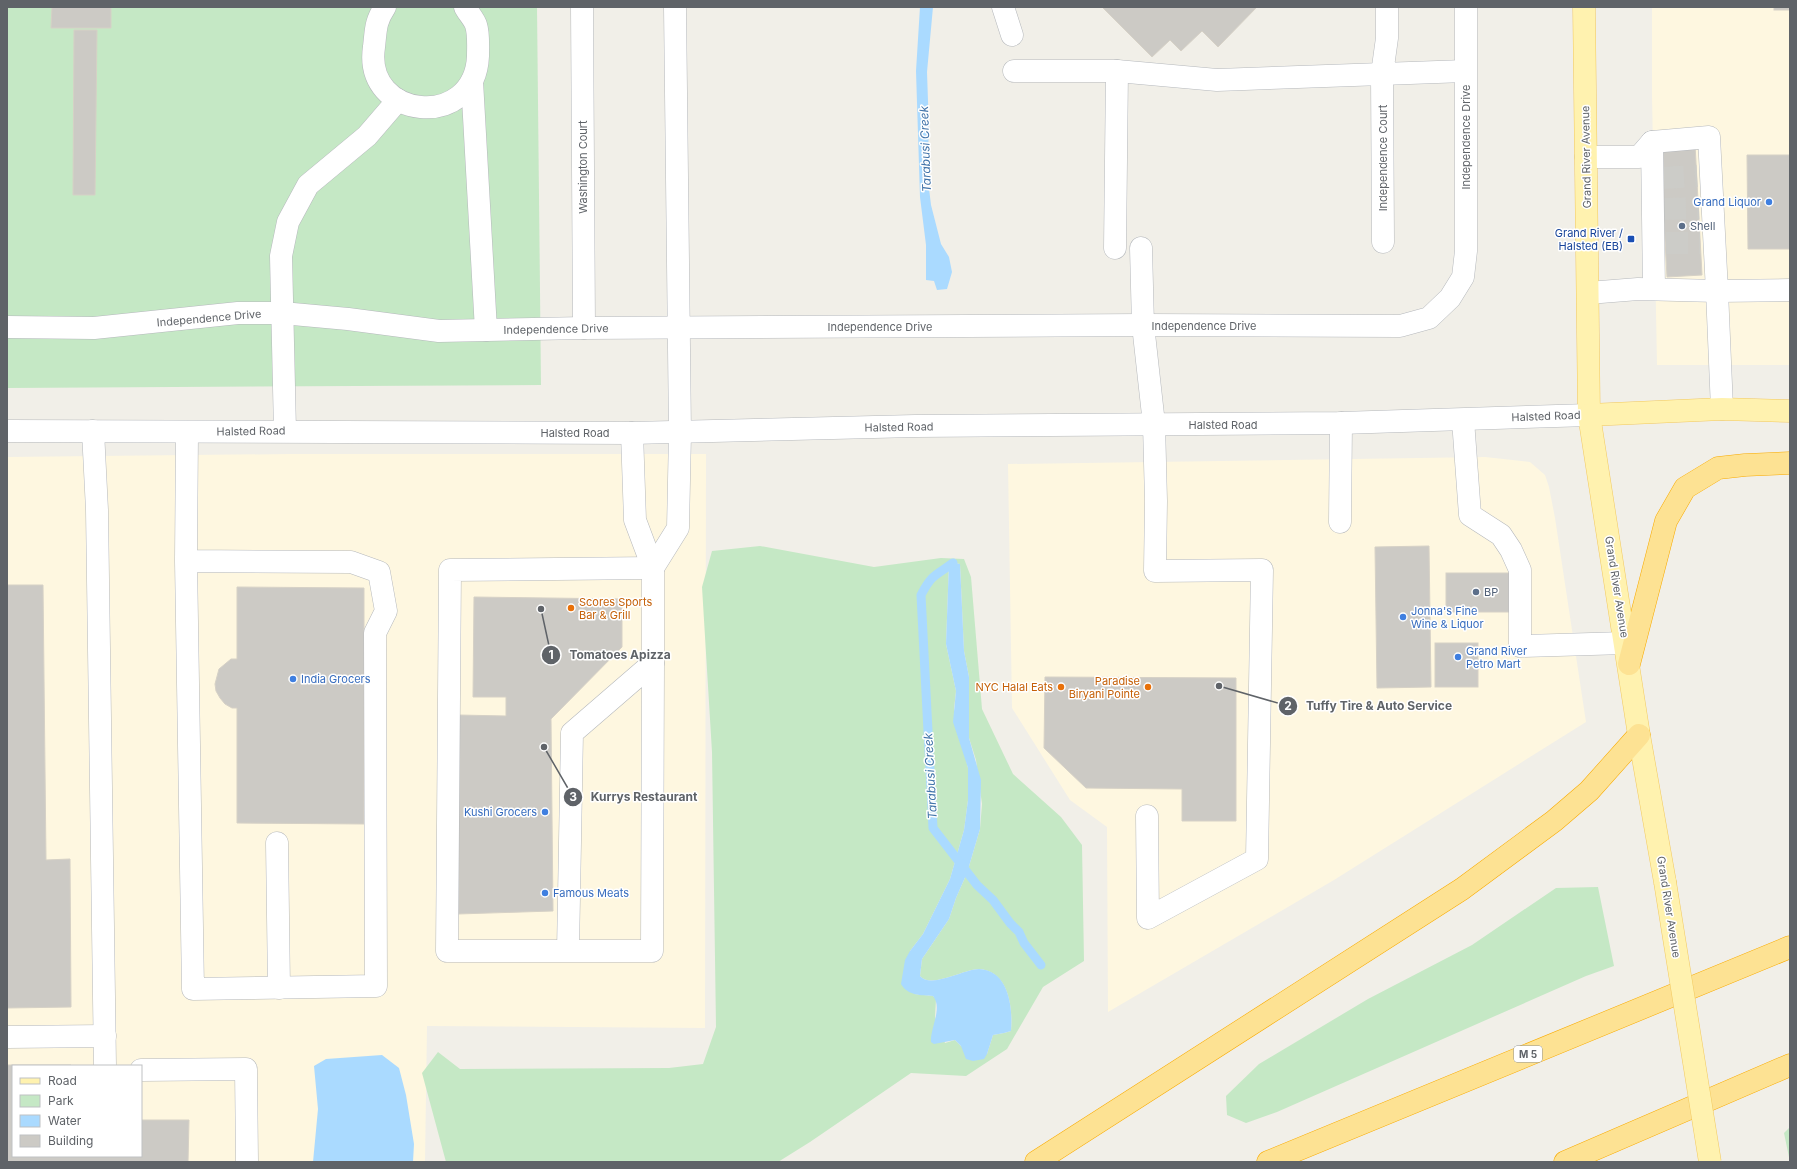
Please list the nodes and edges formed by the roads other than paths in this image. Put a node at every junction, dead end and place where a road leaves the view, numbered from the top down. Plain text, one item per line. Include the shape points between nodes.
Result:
1 (385, 7) edge
2 (465, 7) edge
3 (582, 7) edge
4 (675, 7) edge
5 (1003, 7) edge
6 (1387, 7) edge
7 (1466, 7) edge
8 (1584, 7) edge
9 (1012, 35) dead end
10 (1014, 71) dead end
11 (1116, 71) junction
12 (1465, 71) junction
13 (1382, 74) junction
14 (472, 81) junction
15 (398, 100) junction
16 (1652, 142) junction
17 (1586, 157) junction
18 (1383, 242) dead end
19 (1115, 248) dead end
20 (1141, 248) dead end
21 (1654, 289) junction
22 (1790, 290) edge
23 (1717, 291) junction
24 (1588, 293) junction
25 (282, 313) junction
26 (1143, 325) junction
27 (7, 327) edge
28 (584, 328) junction
29 (678, 328) junction
30 (486, 330) junction
31 (1722, 409) junction
32 (1790, 411) edge
33 (1590, 415) junction
34 (1463, 420) junction
35 (1341, 423) junction
36 (1154, 424) junction
37 (7, 430) edge
38 (93, 431) junction
39 (285, 431) junction
40 (187, 432) junction
41 (632, 433) junction
42 (680, 433) junction
43 (1790, 463) edge
44 (1340, 522) dead end
45 (186, 561) junction
46 (654, 568) junction
47 (1627, 654) junction
48 (653, 662) junction
49 (1639, 735) junction
50 (1147, 816) dead end
51 (277, 843) dead end
52 (1790, 948) edge
53 (568, 951) junction
54 (279, 988) junction
55 (105, 1036) junction
56 (7, 1037) edge
57 (106, 1065) edge
58 (1790, 1066) edge
59 (142, 1070) edge
60 (247, 1162) edge
61 (1036, 1162) edge
62 (1268, 1162) edge
63 (1565, 1162) edge
64 (1710, 1162) edge

1 - 15 street via 377,21 372,56 376,74 385,90
2 - 14 street via 476,25 477,33 477,65
3 - 28 street, Washington Court
4 - 29 street
5 - 9 street
6 - 13 street, Independence Court via 1387,38
7 - 12 street, Independence Drive
8 - 17 main road, Grand River Avenue
10 - 11 street
11 - 13 street via 1217,80
11 - 19 street
12 - 13 street
12 - 26 street, Independence Drive via 1466,250 1463,277 1450,298 1429,318 1400,326
13 - 18 street, Independence Court
14 - 15 street via 461,94 447,104 431,108 414,107
14 - 30 street
15 - 25 street via 367,136 308,185 288,222 281,256
16 - 17 street via 1639,156
16 - 21 street via 1657,178 1659,244
16 - 23 street via 1709,137 1704,175 1708,242
17 - 24 main road, Grand River Avenue
20 - 26 street
21 - 23 street
21 - 24 street
22 - 23 street
23 - 31 street
24 - 33 main road, Grand River Avenue
25 - 27 street, Independence Drive via 238,313 94,328
25 - 30 street, Independence Drive via 439,331
25 - 39 street
26 - 29 street, Independence Drive
26 - 36 street
28 - 29 street, Independence Drive
28 - 30 street, Independence Drive
29 - 42 street
31 - 32 main road, Halsted Road
31 - 33 main road, Halsted Road
33 - 34 street, Halsted Road
33 - 47 main road, Grand River Avenue
34 - 35 street, Halsted Road
34 - 47 street via 1470,515 1501,535 1520,570 1520,646
35 - 36 street, Halsted Road
35 - 44 street
36 - 42 street, Halsted Road via 915,426
36 - 50 street via 1155,571 1262,570 1257,859 1148,918
37 - 38 street, Halsted Road
38 - 40 street, Halsted Road
38 - 55 street via 97,510
39 - 40 street, Halsted Road
39 - 41 street, Halsted Road
40 - 45 street
41 - 42 street, Halsted Road
41 - 46 street via 635,520
42 - 46 street via 678,528
43 - 47 highway via 1718,468 1685,488 1666,521
45 - 54 street via 193,990
45 - 54 street via 351,562 379,572 386,611 375,633 376,986
46 - 48 street
46 - 53 street via 450,570 446,951
47 - 49 main road, Grand River Avenue
48 - 53 street via 572,733
48 - 53 street via 652,951
49 - 61 highway via 1589,791 1462,889
49 - 64 main road, Grand River Avenue, bridge
51 - 54 street
52 - 62 highway, M 5
55 - 56 street
55 - 57 street
58 - 63 highway
59 - 60 street via 246,1069

